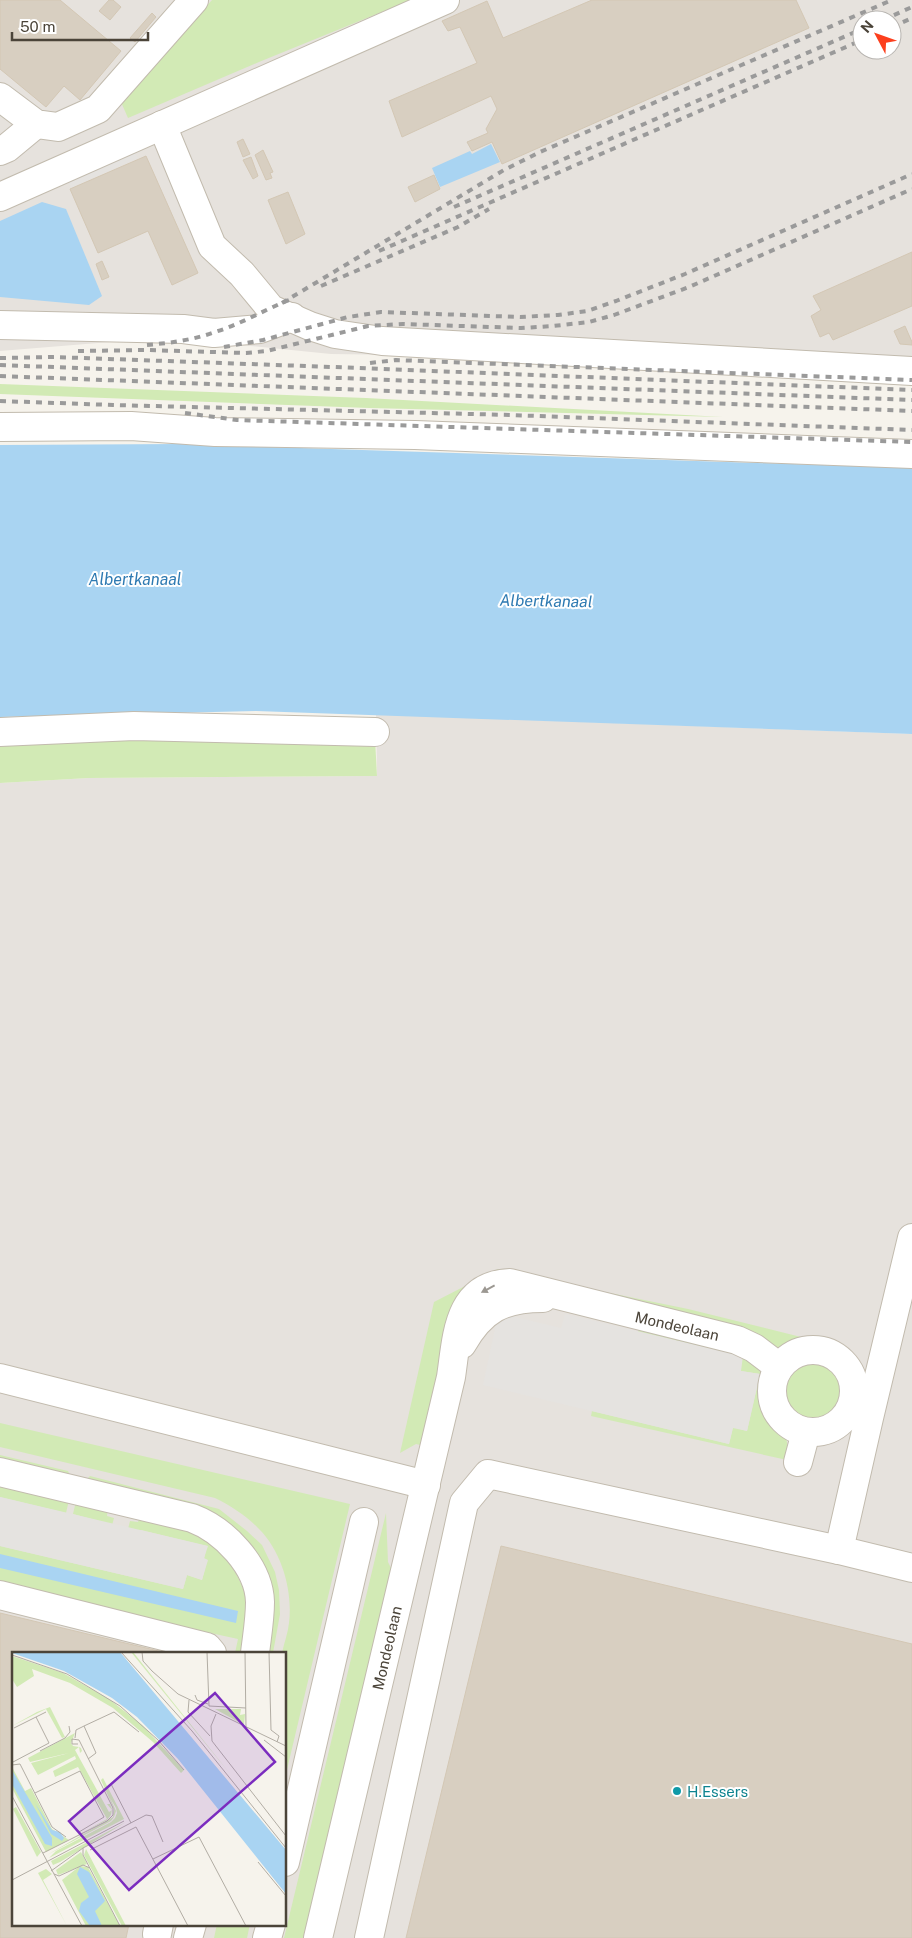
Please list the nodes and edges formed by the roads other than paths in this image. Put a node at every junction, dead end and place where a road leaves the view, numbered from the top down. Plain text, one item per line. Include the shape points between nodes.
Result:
1 (194, 0) edge
2 (446, 0) edge
3 (0, 97) edge
4 (36, 124) junction
5 (162, 125) junction
6 (0, 151) edge
7 (0, 197) edge
8 (292, 317) junction
9 (0, 325) edge
10 (912, 371) edge
11 (0, 427) edge
12 (912, 454) edge
13 (0, 732) edge
14 (375, 732) dead end
15 (912, 1238) edge
16 (779, 1367) junction
17 (0, 1378) edge
18 (806, 1432) junction
19 (798, 1462) dead end
20 (0, 1472) edge
21 (426, 1485) junction
22 (364, 1522) dead end
23 (839, 1550) junction
24 (912, 1568) edge
25 (0, 1595) edge
26 (211, 1652) edge
27 (255, 1652) edge
28 (286, 1858) edge
29 (318, 1938) edge
30 (369, 1938) edge

1 - 4 street via 98,109 58,127
2 - 5 street
3 - 4 street
4 - 6 street
5 - 7 street
5 - 8 street via 212,246 242,274 271,309
8 - 9 street via 260,329 214,333 183,329
8 - 10 street via 335,334 382,341
11 - 12 street via 131,426 215,432 415,435
13 - 14 street via 134,726
15 - 23 street
16 - 18 street via 773,1378 771,1396 774,1405 785,1421
16 - 18 street via 798,1353 819,1350 836,1357 853,1379 855,1396 842,1420 827,1431
16 - 21 street, Mondeolaan via 737,1340 568,1298 512,1300 477,1321 454,1358
17 - 21 street
18 - 19 street
20 - 27 street via 174,1513 219,1532 246,1562 255,1580 260,1600
21 - 29 street, Mondeolaan
22 - 28 street
23 - 24 street
23 - 30 street via 488,1474 464,1503
25 - 26 street via 207,1648

